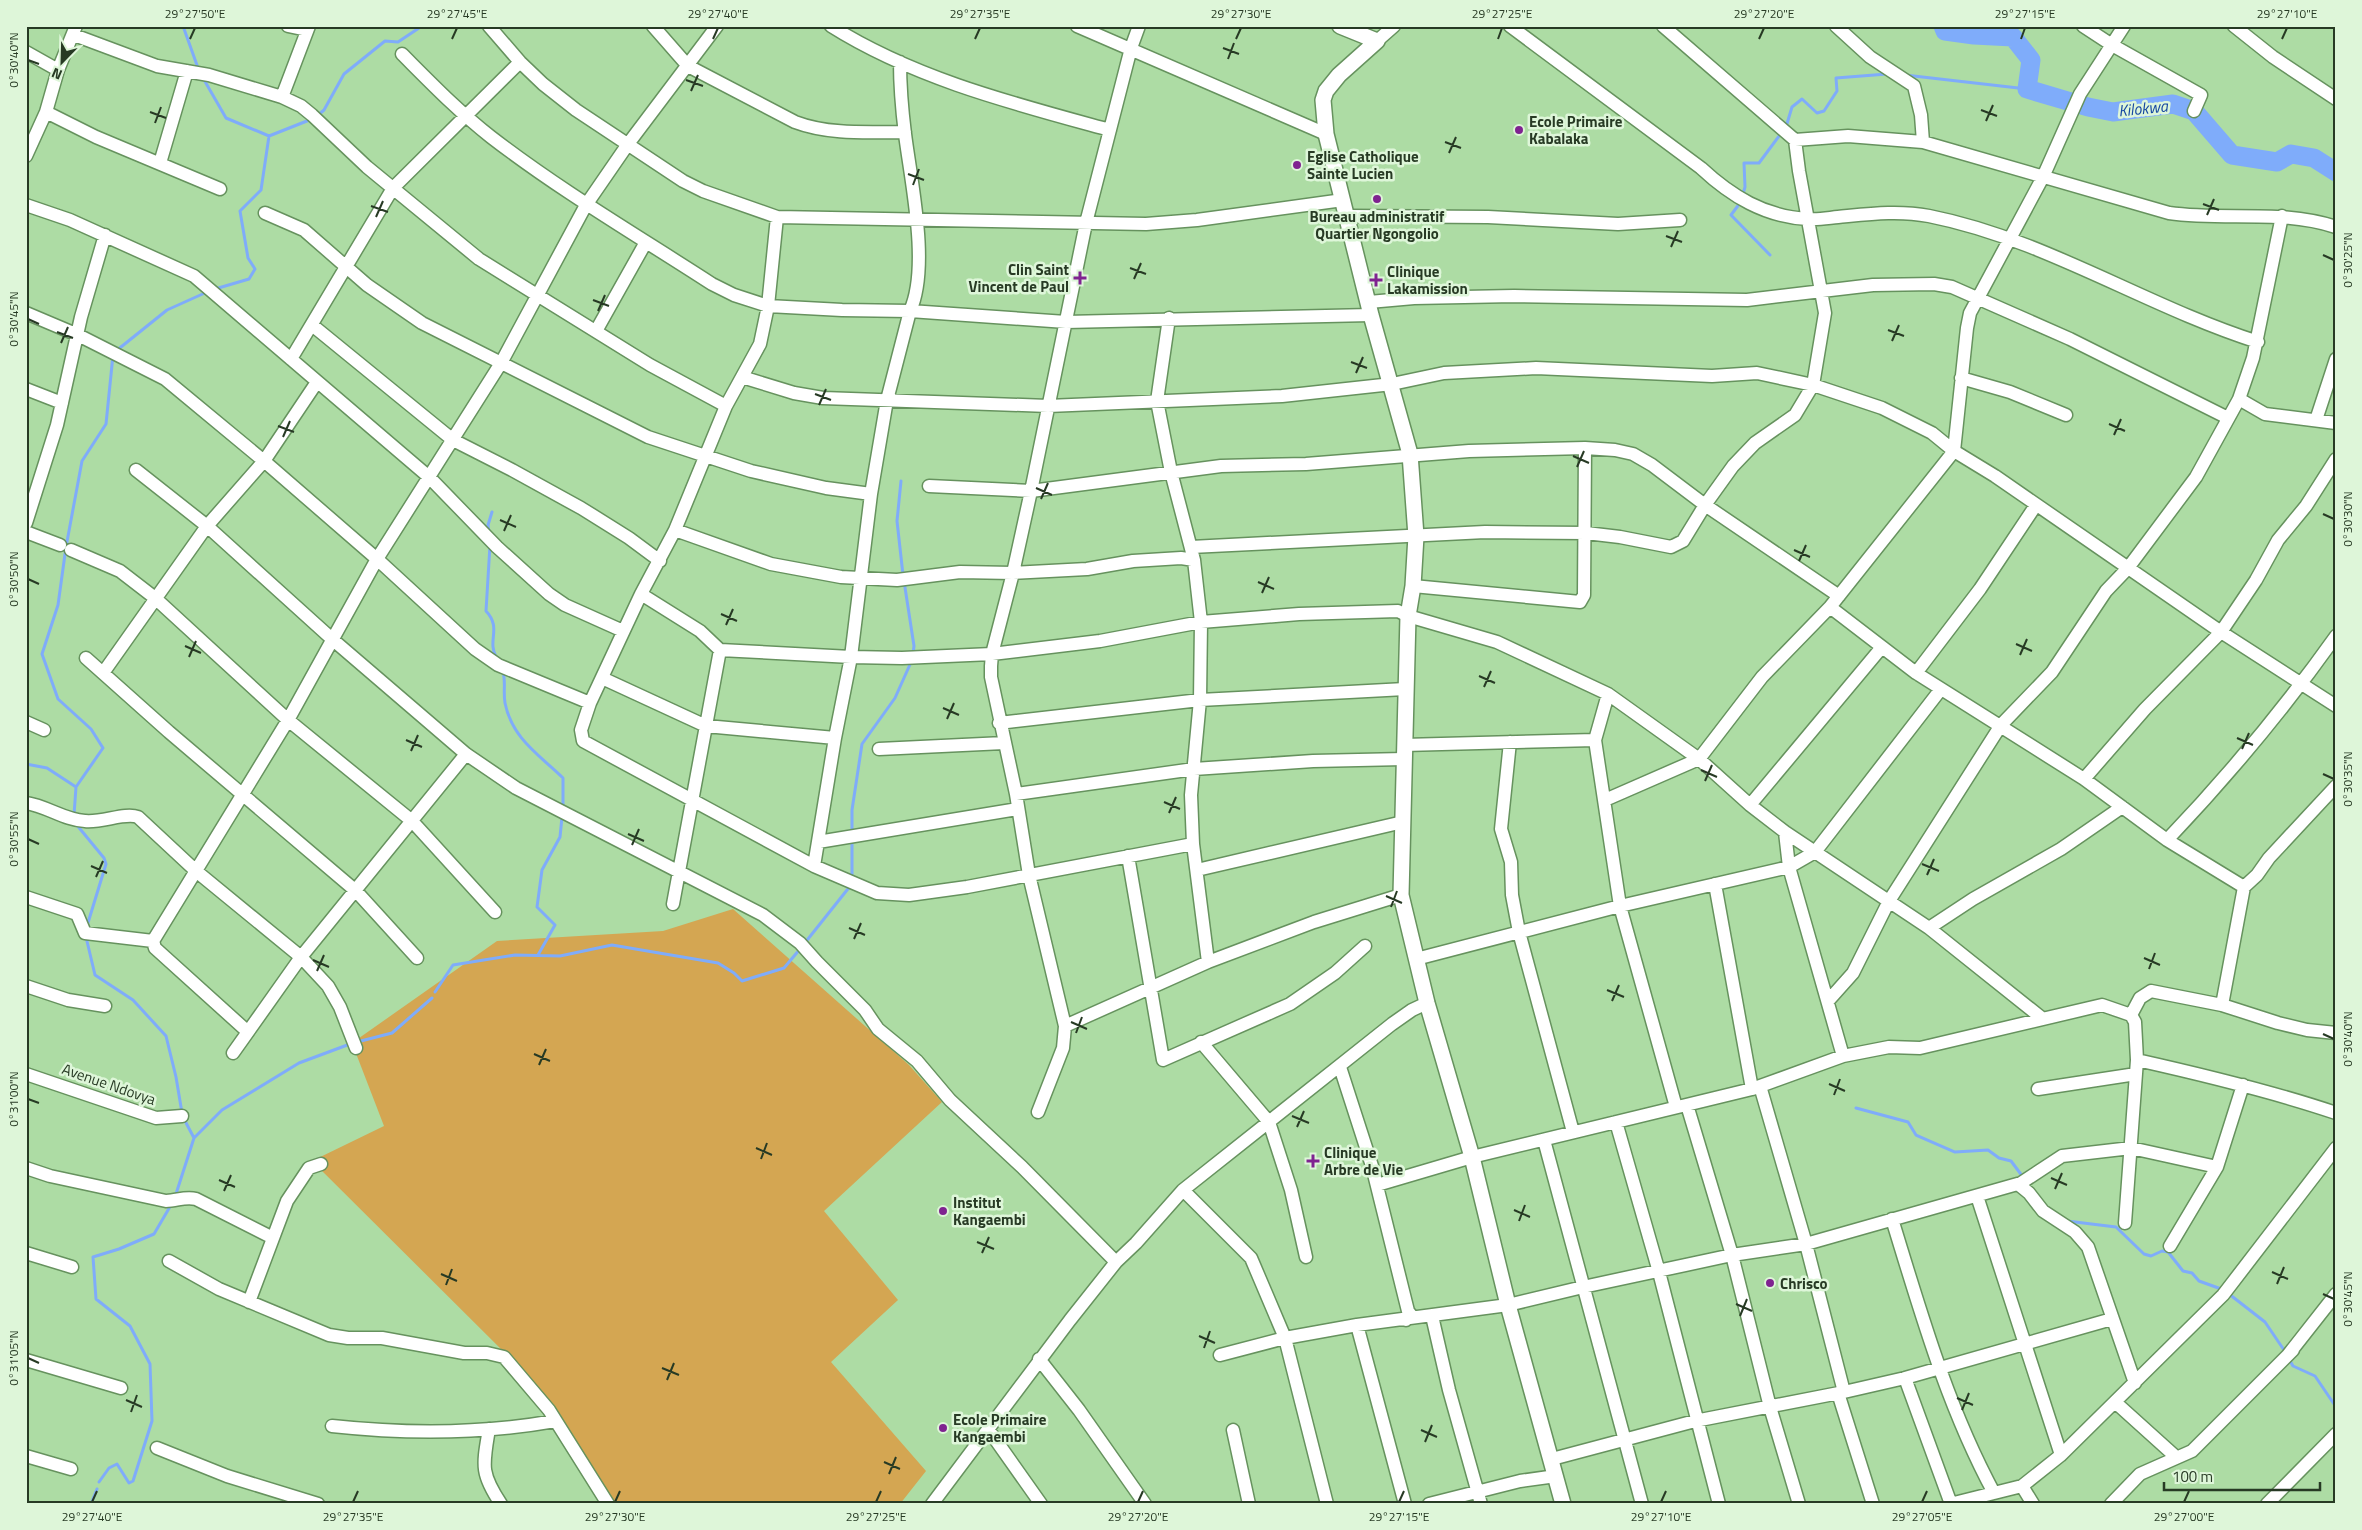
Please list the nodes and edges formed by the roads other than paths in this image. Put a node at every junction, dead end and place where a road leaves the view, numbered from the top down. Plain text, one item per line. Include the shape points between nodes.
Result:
1 (288, 26) edge
2 (489, 26) edge
3 (653, 26) edge
4 (717, 26) edge
5 (831, 26) edge
6 (1076, 26) edge
7 (1140, 26) edge
8 (1340, 26) edge
9 (1394, 26) edge
10 (1510, 26) edge
11 (1663, 26) edge
12 (1836, 26) edge
13 (2083, 26) edge
14 (2124, 26) edge
15 (2234, 26) edge
16 (308, 28) edge
17 (75, 31) edge
18 (1377, 41) junction
19 (2112, 45) junction
20 (1132, 48) junction
21 (26, 52) edge
22 (402, 54) dead end
23 (520, 62) junction
24 (900, 62) junction
25 (688, 66) junction
26 (58, 70) junction
27 (196, 73) junction
28 (282, 97) junction
29 (2336, 99) edge
30 (2194, 111) dead end
31 (46, 112) junction
32 (465, 115) junction
33 (1110, 130) junction
34 (904, 132) junction
35 (1326, 134) junction
36 (30, 136) edge
37 (1796, 140) junction
38 (1923, 142) junction
39 (628, 144) junction
40 (26, 156) edge
41 (160, 163) junction
42 (2043, 177) junction
43 (393, 188) junction
44 (220, 189) dead end
45 (1343, 200) junction
46 (26, 205) edge
47 (586, 205) junction
48 (265, 213) dead end
49 (1348, 216) junction
50 (2282, 216) junction
51 (777, 217) junction
52 (1680, 220) dead end
53 (1808, 220) junction
54 (917, 221) junction
55 (1086, 223) junction
56 (2336, 227) edge
57 (106, 236) junction
58 (2009, 238) junction
59 (646, 242) junction
60 (345, 267) junction
61 (1822, 290) junction
62 (538, 295) junction
63 (1977, 299) junction
64 (768, 306) junction
65 (1370, 308) junction
66 (910, 310) junction
67 (26, 313) edge
68 (1169, 318) junction
69 (1066, 322) junction
70 (312, 325) junction
71 (596, 331) junction
72 (78, 335) junction
73 (2258, 342) junction
74 (291, 359) junction
75 (2336, 359) edge
76 (501, 363) junction
77 (742, 377) junction
78 (1961, 378) junction
79 (317, 382) junction
80 (1392, 384) junction
81 (1814, 385) junction
82 (26, 389) edge
83 (2239, 399) junction
84 (887, 400) junction
85 (1157, 401) junction
86 (62, 403) junction
87 (726, 406) junction
88 (1048, 406) junction
89 (2066, 415) dead end
90 (2228, 418) junction
91 (2316, 420) junction
92 (2336, 423) edge
93 (453, 440) junction
94 (1585, 448) junction
95 (1954, 451) junction
96 (1410, 454) junction
97 (706, 458) junction
98 (2336, 459) edge
99 (264, 461) junction
100 (136, 470) dead end
101 (1171, 472) junction
102 (429, 477) junction
103 (929, 486) dead end
104 (31, 491) edge
105 (1031, 491) junction
106 (871, 494) junction
107 (2036, 504) junction
108 (1705, 505) junction
109 (26, 523) edge
110 (207, 526) junction
111 (675, 530) junction
112 (26, 532) edge
113 (1586, 533) junction
114 (1416, 536) junction
115 (1192, 553) junction
116 (377, 559) junction
117 (660, 562) junction
118 (2128, 568) junction
119 (1013, 573) junction
120 (860, 578) junction
121 (1413, 586) junction
122 (641, 594) junction
123 (1839, 596) junction
124 (154, 598) junction
125 (1830, 606) junction
126 (1408, 616) junction
127 (1201, 622) junction
128 (623, 631) junction
129 (2221, 632) junction
130 (2336, 636) edge
131 (332, 639) junction
132 (1882, 647) junction
133 (720, 650) junction
134 (992, 654) junction
135 (851, 657) junction
136 (86, 658) dead end
137 (103, 673) junction
138 (1916, 673) junction
139 (602, 678) junction
140 (2302, 685) junction
141 (1405, 689) junction
142 (1941, 689) junction
143 (1608, 694) junction
144 (1200, 700) junction
145 (590, 704) junction
146 (2336, 706) edge
147 (288, 720) junction
148 (26, 722) edge
149 (999, 723) junction
150 (2001, 725) junction
151 (706, 726) junction
152 (44, 730) dead end
153 (835, 738) junction
154 (1594, 740) junction
155 (1510, 742) junction
156 (1004, 743) junction
157 (879, 749) dead end
158 (1404, 752) junction
159 (466, 754) junction
160 (1699, 759) junction
161 (1194, 769) junction
162 (2084, 779) junction
163 (2336, 786) edge
164 (242, 792) junction
165 (1016, 794) junction
166 (692, 800) junction
167 (1605, 800) junction
168 (26, 803) edge
169 (1750, 805) junction
170 (2122, 807) junction
171 (1018, 809) junction
172 (412, 821) junction
173 (1403, 822) junction
174 (1785, 832) junction
175 (2168, 840) junction
176 (818, 842) junction
177 (1193, 844) junction
178 (1815, 852) junction
179 (1128, 856) junction
180 (814, 866) junction
181 (1789, 867) junction
182 (1197, 870) junction
183 (196, 871) junction
184 (678, 872) junction
185 (1029, 875) junction
186 (1715, 884) junction
187 (2244, 886) junction
188 (356, 890) junction
189 (1401, 895) junction
190 (26, 897) edge
191 (1889, 901) junction
192 (673, 904) dead end
193 (1620, 906) junction
194 (495, 912) dead end
195 (1929, 928) junction
196 (1519, 932) junction
197 (153, 941) junction
198 (1365, 946) dead end
199 (301, 957) junction
200 (418, 958) dead end
201 (1416, 959) junction
202 (1208, 962) junction
203 (26, 986) edge
204 (1150, 987) junction
205 (1828, 1001) junction
206 (1427, 1004) junction
207 (2222, 1005) junction
208 (105, 1006) dead end
209 (2131, 1015) junction
210 (2043, 1019) junction
211 (1065, 1026) junction
212 (248, 1032) junction
213 (2336, 1033) edge
214 (1201, 1042) junction
215 (356, 1048) dead end
216 (233, 1053) dead end
217 (1843, 1056) junction
218 (1340, 1067) junction
219 (2137, 1067) junction
220 (26, 1074) edge
221 (2243, 1085) junction
222 (1756, 1087) junction
223 (2038, 1090) dead end
224 (1682, 1106) junction
225 (1038, 1112) dead end
226 (2336, 1113) edge
227 (182, 1116) dead end
228 (1268, 1122) junction
229 (1616, 1122) junction
230 (1573, 1132) junction
231 (1544, 1140) junction
232 (2131, 1148) junction
233 (2336, 1148) edge
234 (1472, 1157) junction
235 (321, 1164) dead end
236 (2217, 1167) junction
237 (26, 1168) edge
238 (2023, 1182) junction
239 (1377, 1185) junction
240 (1183, 1190) junction
241 (1977, 1196) junction
242 (1892, 1219) junction
243 (2125, 1223) dead end
244 (273, 1238) junction
245 (1806, 1244) junction
246 (2170, 1246) dead end
247 (26, 1253) edge
248 (1732, 1255) junction
249 (1306, 1257) dead end
250 (169, 1261) dead end
251 (1116, 1262) junction
252 (72, 1267) dead end
253 (1659, 1272) junction
254 (1583, 1287) junction
255 (2336, 1294) edge
256 (249, 1302) junction
257 (1508, 1305) junction
258 (1432, 1316) junction
259 (2112, 1319) junction
260 (1406, 1320) junction
261 (1357, 1325) junction
262 (1285, 1338) junction
263 (2024, 1345) junction
264 (1220, 1355) dead end
265 (1040, 1359) junction
266 (26, 1360) edge
267 (1939, 1370) junction
268 (1905, 1378) junction
269 (2135, 1383) junction
270 (121, 1388) dead end
271 (1841, 1392) junction
272 (2115, 1402) junction
273 (1770, 1407) junction
274 (556, 1421) junction
275 (1696, 1421) junction
276 (332, 1426) dead end
277 (489, 1429) junction
278 (988, 1429) junction
279 (1233, 1430) dead end
280 (2336, 1434) edge
281 (1626, 1439) junction
282 (157, 1448) dead end
283 (2062, 1455) junction
284 (26, 1456) edge
285 (2176, 1458) junction
286 (1552, 1459) junction
287 (71, 1469) dead end
288 (1556, 1476) junction
289 (2022, 1486) junction
290 (1994, 1493) junction
291 (1479, 1498) edge
292 (934, 1503) edge
293 (318, 1504) edge
294 (501, 1504) edge
295 (608, 1504) edge
296 (1042, 1504) edge
297 (1145, 1504) edge
298 (1249, 1504) edge
299 (1327, 1504) edge
300 (1405, 1504) edge
301 (1429, 1504) edge
302 (1563, 1504) edge
303 (1642, 1504) edge
304 (1719, 1504) edge
305 (1799, 1504) edge
306 (1873, 1504) edge
307 (1951, 1504) edge
308 (2033, 1504) edge
309 (2111, 1504) edge
310 (2267, 1504) edge

1 - 16 street
2 - 23 street
3 - 25 street
4 - 25 street
5 - 24 street
6 - 20 street
7 - 20 street
8 - 18 street
9 - 18 street
10 - 53 street via 1685,156 1725,190 1777,214
11 - 37 street
12 - 38 street via 1870,57 1914,86
13 - 19 street
14 - 19 street
15 - 29 street via 2273,57
16 - 28 street
17 - 26 street
17 - 27 street via 157,66
18 - 35 street via 1326,91 1323,100
19 - 30 street via 2201,94
19 - 42 street via 2075,104
20 - 33 street
20 - 35 street
21 - 26 street
22 - 32 street
23 - 32 street
23 - 39 street via 576,110
24 - 33 street via 1018,104
24 - 34 street
25 - 34 street via 808,127 846,132
25 - 39 street
26 - 31 street
27 - 28 street
27 - 41 street
28 - 43 street via 315,118
31 - 36 street
31 - 41 street
32 - 43 street
32 - 47 street
33 - 55 street
34 - 54 street
35 - 45 street
36 - 40 street
37 - 38 street via 1848,136
37 - 53 street
38 - 42 street
39 - 47 street
39 - 51 street via 703,191
41 - 44 street
42 - 50 street via 2169,213 2196,217
42 - 58 street
43 - 60 street
43 - 62 street via 479,259
45 - 49 street
45 - 55 street via 1198,220 1146,224
46 - 57 street
47 - 59 street
47 - 62 street
48 - 60 street via 304,230
49 - 52 street via 1488,217 1618,224
49 - 65 street
50 - 56 street
50 - 73 street
51 - 54 street
51 - 64 street
53 - 58 street via 1906,212
53 - 61 street
54 - 55 street
54 - 66 street via 916,298
55 - 69 street
57 - 72 street
57 - 74 street via 194,276
58 - 63 street
58 - 73 street via 2067,260 2180,313
59 - 64 street via 712,284
59 - 71 street
60 - 70 street
60 - 76 street via 422,323
61 - 63 street via 1934,284 1952,287
61 - 65 street via 1748,300 1514,296 1414,298
61 - 81 street via 1825,313
62 - 71 street
62 - 76 street
63 - 78 street via 1967,328
63 - 90 street via 2070,339
64 - 66 street
64 - 77 street via 760,344
65 - 68 street via 1273,319
65 - 80 street
66 - 69 street
66 - 84 street
67 - 72 street
68 - 69 street
68 - 85 street
69 - 88 street
70 - 74 street
70 - 93 street
71 - 87 street via 650,366
72 - 86 street
72 - 99 street via 165,379
73 - 83 street
74 - 79 street
75 - 91 street
76 - 93 street
76 - 97 street via 648,437
77 - 84 street via 823,398
77 - 87 street
78 - 89 street via 2010,392
78 - 95 street
79 - 99 street
79 - 102 street
80 - 81 street via 1444,373 1536,368 1712,376 1756,373
80 - 85 street via 1282,396
80 - 96 street
81 - 95 street via 1902,417 1932,433
81 - 108 street via 1794,415 1755,443
82 - 86 street
83 - 90 street
83 - 91 street via 2265,414
84 - 88 street
84 - 106 street
85 - 88 street
85 - 101 street
86 - 104 street via 57,425
87 - 97 street
88 - 105 street
90 - 118 street via 2196,477
91 - 92 street
93 - 102 street
93 - 117 street via 581,508
94 - 96 street
94 - 108 street via 1633,454
94 - 113 street
95 - 107 street
95 - 123 street
96 - 101 street
96 - 114 street
97 - 106 street via 826,488
97 - 111 street
98 - 129 street via 2306,506 2278,540
99 - 110 street
99 - 116 street
100 - 110 street
101 - 105 street
101 - 115 street
102 - 116 street
102 - 128 street via 549,594 565,605
103 - 105 street
104 - 109 street
105 - 119 street
106 - 120 street
107 - 118 street
107 - 138 street via 1980,589
108 - 113 street via 1683,541 1676,546
108 - 123 street
110 - 124 street
110 - 131 street
111 - 117 street
111 - 120 street via 771,564
112 - 124 street via 120,571
113 - 114 street via 1486,532
113 - 121 street via 1584,595 1580,602
114 - 115 street
114 - 121 street
115 - 119 street via 1087,569
115 - 127 street
116 - 131 street
116 - 145 street via 475,650 498,665
117 - 122 street
118 - 129 street
118 - 150 street via 2106,591 2052,672
119 - 120 street via 960,572 903,579
119 - 134 street
120 - 135 street
121 - 126 street
122 - 128 street
122 - 133 street via 700,631
123 - 125 street
124 - 137 street
124 - 147 street
125 - 132 street
125 - 160 street via 1762,677
126 - 127 street via 1388,610
126 - 141 street
126 - 143 street via 1497,642
127 - 134 street via 1100,641
127 - 144 street
128 - 139 street
129 - 140 street
129 - 162 street
130 - 140 street
131 - 147 street
131 - 159 street
132 - 138 street
132 - 169 street
133 - 135 street
133 - 151 street
134 - 135 street
134 - 149 street via 991,676
135 - 153 street
136 - 137 street
137 - 164 street
138 - 142 street
139 - 145 street
139 - 151 street
140 - 146 street
140 - 175 street via 2218,787
141 - 144 street
141 - 158 street
142 - 150 street
142 - 178 street
143 - 154 street
143 - 160 street
144 - 149 street
144 - 161 street
145 - 166 street via 581,730 583,740
147 - 164 street
147 - 172 street
148 - 152 street
149 - 156 street
150 - 162 street
150 - 191 street
151 - 153 street
151 - 166 street
153 - 176 street
154 - 155 street
154 - 167 street
155 - 158 street
155 - 196 street via 1501,829 1511,862 1512,895
156 - 157 street
156 - 165 street
158 - 161 street
158 - 173 street
159 - 172 street
159 - 184 street via 516,788
160 - 167 street
160 - 169 street
161 - 165 street
161 - 177 street via 1190,795
162 - 170 street
163 - 187 street
164 - 183 street
164 - 188 street
165 - 171 street
166 - 180 street
166 - 184 street
167 - 193 street
168 - 183 street via 70,820 87,822 132,815 138,817
169 - 174 street
170 - 175 street
170 - 195 street via 2061,849
171 - 176 street
171 - 185 street
172 - 188 street
172 - 194 street
173 - 182 street
173 - 189 street
174 - 178 street
174 - 181 street
175 - 187 street
176 - 180 street
177 - 179 street
177 - 182 street
178 - 181 street
178 - 191 street
179 - 185 street
179 - 204 street
180 - 185 street via 877,893 909,895
181 - 186 street
181 - 205 street
182 - 202 street
183 - 197 street
183 - 199 street
184 - 192 street
184 - 251 street via 763,916 804,947 865,1010 878,1029 917,1061 950,1100
185 - 211 street
186 - 193 street
186 - 222 street
187 - 207 street
188 - 199 street
188 - 200 street
189 - 201 street
189 - 202 street via 1314,922
190 - 197 street via 77,914 85,933
191 - 195 street
191 - 205 street via 1853,973
193 - 196 street
193 - 224 street
195 - 210 street
196 - 201 street
196 - 230 street
197 - 212 street via 155,948
198 - 214 street via 1335,973 1290,1004
199 - 212 street
199 - 215 street via 328,986
201 - 206 street
202 - 204 street
203 - 208 street via 68,1000
204 - 211 street
204 - 214 street via 1163,1060
205 - 217 street
206 - 218 street via 1412,1010
206 - 234 street
207 - 209 street via 2151,991 2140,998
207 - 213 street via 2278,1023
209 - 210 street via 2102,1005
209 - 219 street via 2135,1022
210 - 217 street via 1920,1048 1888,1047
211 - 225 street via 1064,1048
212 - 216 street
214 - 228 street
217 - 222 street
218 - 228 street
218 - 239 street
219 - 221 street
219 - 223 street
219 - 232 street
220 - 227 street, Avenue Ndovya via 156,1118
221 - 226 street
221 - 236 street
222 - 224 street
222 - 245 street
224 - 229 street
224 - 248 street
228 - 240 street
228 - 249 street via 1291,1190
229 - 230 street
229 - 253 street
230 - 231 street
231 - 234 street
231 - 254 street
232 - 236 street
232 - 238 street via 2062,1156
232 - 243 street
233 - 269 street via 2225,1292
234 - 239 street
234 - 257 street
235 - 244 street via 309,1168 299,1182 287,1201
236 - 246 street
237 - 244 street via 166,1201 187,1197 196,1199
238 - 241 street
238 - 259 street via 2043,1211 2075,1232 2088,1247
239 - 260 street via 1411,1314
240 - 251 street
240 - 262 street via 1252,1258
241 - 242 street
241 - 263 street
242 - 245 street
242 - 267 street
244 - 256 street
245 - 248 street
245 - 271 street
247 - 252 street
248 - 253 street
248 - 273 street
250 - 256 street
251 - 265 street
253 - 254 street
253 - 275 street
254 - 257 street
254 - 281 street
255 - 285 street via 2287,1355 2192,1451
256 - 274 street via 329,1335 382,1338 504,1357
257 - 258 street
257 - 286 street
258 - 260 street
258 - 291 street
259 - 263 street
259 - 269 street
260 - 261 street
261 - 262 street
261 - 300 street
262 - 264 street
262 - 299 street
263 - 267 street
263 - 283 street
265 - 278 street
265 - 297 street
266 - 270 street
267 - 268 street
267 - 290 street via 1971,1450
268 - 271 street
268 - 307 street
269 - 272 street
271 - 273 street
271 - 306 street
272 - 283 street
272 - 285 street
273 - 275 street
273 - 305 street
274 - 277 street
274 - 295 street
275 - 281 street
275 - 304 street
276 - 277 street via 376,1431
277 - 294 street via 484,1472 488,1486
278 - 292 street
278 - 296 street
279 - 298 street
280 - 310 street
281 - 286 street
281 - 303 street
282 - 293 street via 227,1476
283 - 289 street
284 - 287 street
285 - 309 street via 2140,1474
286 - 288 street
288 - 291 street via 1520,1482
288 - 302 street
289 - 290 street
289 - 308 street
290 - 307 street
291 - 301 street

